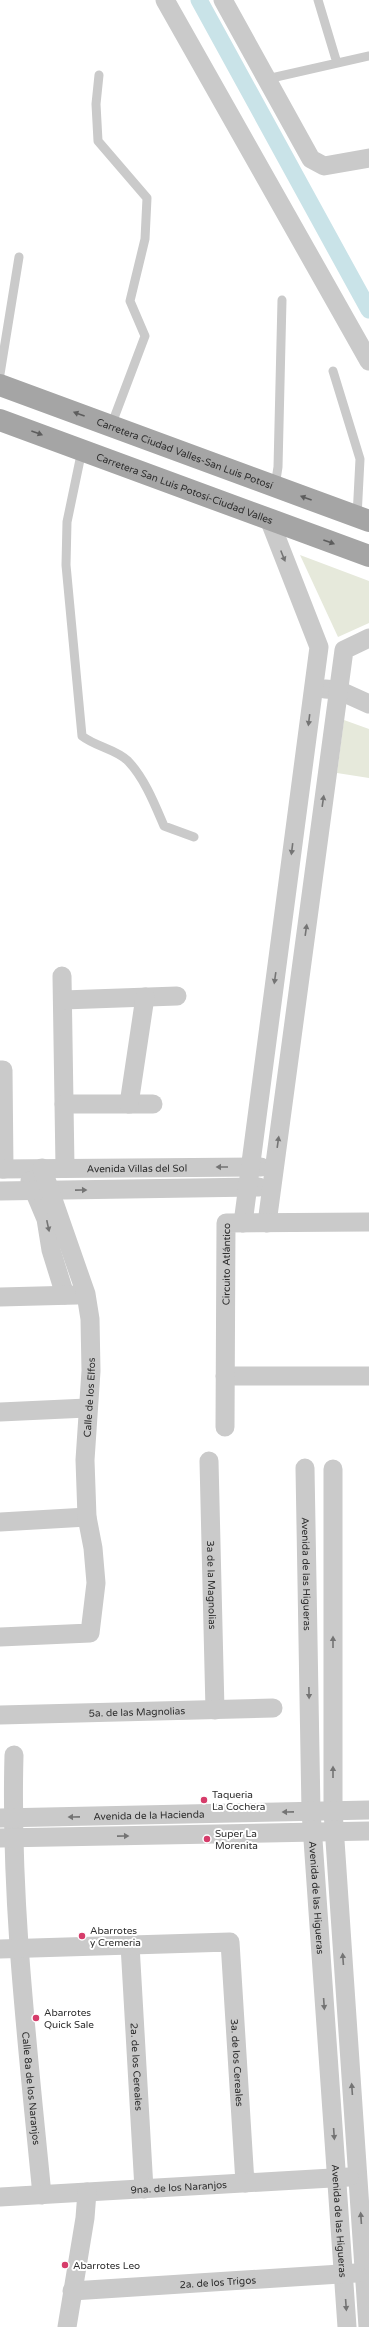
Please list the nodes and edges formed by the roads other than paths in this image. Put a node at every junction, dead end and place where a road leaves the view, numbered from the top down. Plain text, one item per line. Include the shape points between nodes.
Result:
1 (165, 0) edge
2 (223, 0) edge
3 (318, 0) edge
4 (369, 56) edge
5 (337, 63) junction
6 (99, 75) dead end
7 (267, 79) junction
8 (369, 158) edge
9 (19, 256) dead end
10 (282, 300) dead end
11 (369, 361) edge
12 (333, 371) dead end
13 (0, 374) edge
14 (0, 385) edge
15 (0, 420) edge
16 (111, 426) junction
17 (82, 450) junction
18 (275, 486) junction
19 (269, 519) junction
20 (363, 519) edge
21 (369, 556) edge
22 (369, 638) edge
23 (319, 647) junction
24 (344, 650) junction
25 (313, 688) junction
26 (338, 690) junction
27 (369, 704) edge
28 (194, 837) dead end
29 (288, 888) junction
30 (311, 891) junction
31 (62, 976) dead end
32 (177, 996) dead end
33 (145, 997) junction
34 (63, 1000) junction
35 (0, 1070) edge
36 (64, 1104) junction
37 (129, 1104) junction
38 (153, 1104) dead end
39 (65, 1167) junction
40 (33, 1168) junction
41 (250, 1168) junction
42 (275, 1168) junction
43 (2, 1169) edge
44 (247, 1187) junction
45 (272, 1187) junction
46 (41, 1190) junction
47 (0, 1191) edge
48 (369, 1222) edge
49 (243, 1223) junction
50 (267, 1223) junction
51 (86, 1294) junction
52 (65, 1295) junction
53 (0, 1297) edge
54 (225, 1376) junction
55 (369, 1376) edge
56 (87, 1408) junction
57 (0, 1412) edge
58 (225, 1426) dead end
59 (209, 1461) dead end
60 (305, 1468) dead end
61 (333, 1469) dead end
62 (87, 1517) junction
63 (0, 1522) edge
64 (333, 1583) junction
65 (307, 1584) junction
66 (0, 1637) edge
67 (273, 1708) dead end
68 (215, 1710) junction
69 (0, 1715) edge
70 (14, 1755) dead end
71 (369, 1810) edge
72 (333, 1811) junction
73 (311, 1812) junction
74 (6, 1818) edge
75 (369, 1831) edge
76 (312, 1832) junction
77 (334, 1832) junction
78 (6, 1838) edge
79 (130, 1945) junction
80 (19, 1948) junction
81 (0, 1949) edge
82 (358, 2176) junction
83 (337, 2178) junction
84 (245, 2183) junction
85 (144, 2189) junction
86 (87, 2192) junction
87 (42, 2195) junction
88 (0, 2197) edge
89 (344, 2273) junction
90 (365, 2274) junction
91 (72, 2291) junction
92 (67, 2327) edge
93 (347, 2327) edge
94 (368, 2327) edge

1 - 11 street
2 - 7 street
3 - 5 lane
4 - 5 lane
5 - 7 lane
6 - 16 lane via 96,104 98,141 147,198 145,239 130,302 145,336
7 - 8 street via 311,159 324,166
9 - 13 lane
10 - 18 lane via 278,467
12 - 20 lane via 360,459
16 -> 14 main road, Carretera Ciudad Valles-San Luis Potosí
15 -> 17 main road, Carretera San Luis Potosí-Ciudad Valles
16 - 18 main road, Carretera Ciudad Valles-San Luis Potosí
17 - 19 main road, Carretera San Luis Potosí-Ciudad Valles
17 - 28 lane via 67,522 66,564 82,736 128,761 152,796 164,826
20 -> 18 main road, Carretera Ciudad Valles-San Luis Potosí
19 -> 21 main road, Carretera San Luis Potosí-Ciudad Valles
19 -> 23 street
22 - 24 street
23 - 24 street
23 - 25 street
24 - 26 street
25 - 26 street
25 -> 29 street
26 - 27 street
30 -> 26 street
29 - 30 street
29 -> 41 street
42 -> 30 street
31 - 34 street
32 - 33 street
33 - 34 street
33 - 37 street
34 - 36 street
35 - 43 street via 3,1070
36 - 37 street
36 - 39 street
37 - 38 street
39 - 40 street, Avenida Villas del Sol
41 -> 39 street, Avenida Villas del Sol
40 - 43 street, Avenida Villas del Sol
40 - 46 street, Calle de los Elfos
41 - 42 street, Avenida Villas del Sol
41 - 44 street
42 - 45 street
44 - 45 street
46 -> 44 street
44 - 49 street
45 - 50 street
46 - 47 street
46 - 51 street, Calle de los Elfos via 69,1241
46 -> 52 street, Calle de los Elfos via 51,1250
48 - 50 street, Circuito Atlántico
49 - 50 street, Circuito Atlántico
49 - 54 street, Circuito Atlántico via 226,1223
51 - 52 street
51 - 56 street, Calle de los Elfos via 91,1339
52 - 53 street
54 - 55 street
54 - 58 street, Circuito Atlántico
56 - 57 street
56 - 62 street, Calle de los Elfos
59 - 68 street, 3a de la Magnolias
60 - 65 street, Avenida de las Higueras
61 - 64 street, Avenida de las Higueras
62 - 63 street
62 - 66 street, Calle de los Elfos via 96,1583 90,1633
64 - 65 street
72 -> 64 street, Avenida de las Higueras
65 -> 73 street, Avenida de las Higueras
67 - 68 street, 5a. de las Magnolias
68 - 69 street, 5a. de las Magnolias
70 - 74 street, Calle 8a de los Naranjos
71 - 72 street, Avenida de la Hacienda
72 - 73 street, Avenida de la Hacienda
72 - 77 street, Avenida de las Higueras
73 -> 74 street, Avenida de la Hacienda
73 - 76 street, Avenida de las Higueras
74 - 78 street, Calle 8a de los Naranjos
75 - 77 street, Avenida de la Hacienda
76 - 77 street, Avenida de la Hacienda
78 -> 76 street, Avenida de la Hacienda
76 -> 83 street, Avenida de las Higueras
82 -> 77 street, Avenida de las Higueras
78 - 80 street, Calle 8a de los Naranjos
79 - 80 street
79 - 84 street, 3a. de los Cereales via 230,1942
79 - 85 street, 2a. de los Cereales
80 - 81 street
80 - 87 street, Calle 8a de los Naranjos
82 - 83 street, 9na. de los Naranjos
90 -> 82 street, Avenida de las Higueras
83 - 84 street, 9na. de los Naranjos
83 - 89 street, Avenida de las Higueras
84 - 85 street, 9na. de los Naranjos
85 - 86 street, 9na. de los Naranjos
86 - 87 street, 9na. de los Naranjos
86 - 91 street
87 - 88 street, 9na. de los Naranjos
89 - 90 street, 2a. de los Trigos
89 - 91 street, 2a. de los Trigos
89 -> 93 street, Avenida de las Higueras
90 - 94 street, Avenida de las Higueras
91 - 92 street

